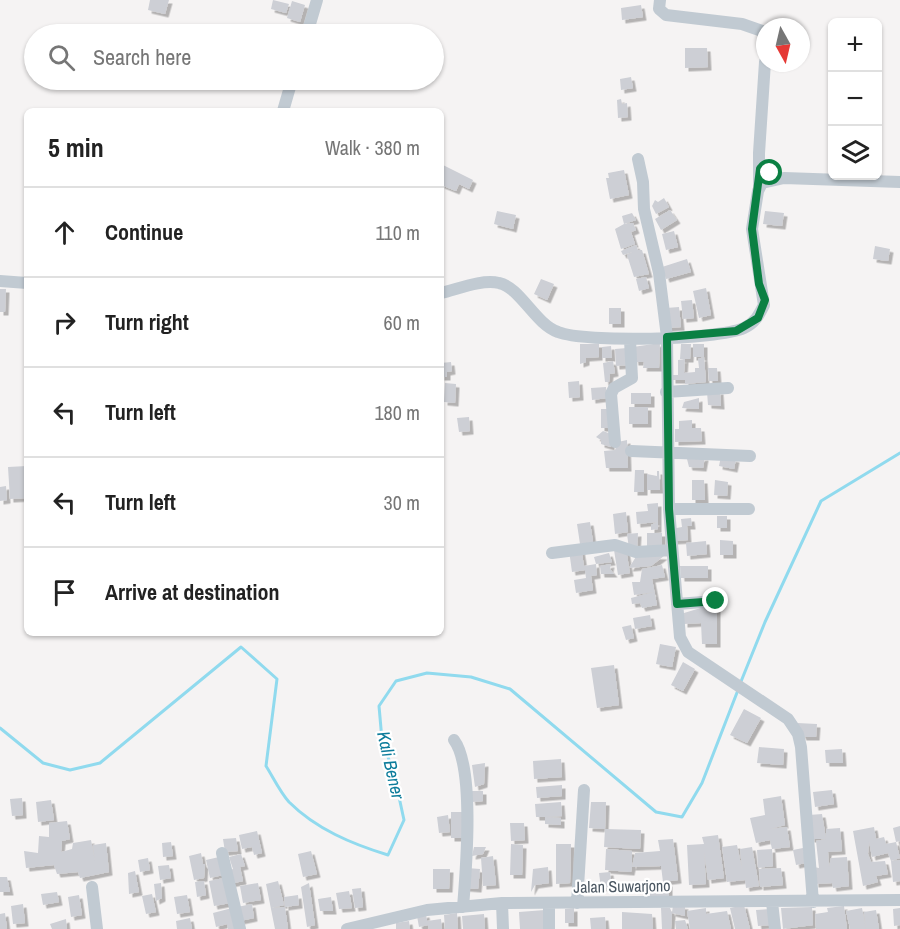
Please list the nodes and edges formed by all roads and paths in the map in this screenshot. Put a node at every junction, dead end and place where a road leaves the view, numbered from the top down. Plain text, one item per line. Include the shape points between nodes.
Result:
1 (317, 0) edge
2 (660, 0) edge
3 (310, 24) edge
4 (756, 29) edge
5 (765, 72) edge
6 (289, 90) edge
7 (284, 108) edge
8 (638, 159) dead end
9 (760, 169) junction
10 (784, 178) junction
11 (900, 182) edge
12 (759, 186) junction
13 (0, 281) edge
14 (24, 283) edge
15 (444, 292) edge
16 (667, 337) junction
17 (630, 340) junction
18 (728, 388) dead end
19 (666, 392) junction
20 (615, 442) dead end
21 (631, 451) dead end
22 (668, 453) junction
23 (750, 456) dead end
24 (669, 509) junction
25 (749, 509) dead end
26 (672, 550) junction
27 (552, 553) dead end
28 (716, 601) dead end
29 (677, 604) junction
30 (454, 740) dead end
31 (584, 790) dead end
32 (222, 853) dead end
33 (92, 887) dead end
34 (900, 900) edge
35 (772, 902) junction
36 (813, 902) junction
37 (502, 903) junction
38 (549, 903) junction
39 (577, 903) junction
40 (463, 907) junction
41 (97, 929) edge
42 (240, 929) edge
43 (346, 929) edge
44 (503, 929) edge
45 (549, 929) edge
46 (775, 929) edge

1 - 3 street
2 - 4 street via 659,9 666,15 742,24
5 - 9 street
6 - 7 street
8 - 16 street
9 - 10 street
9 - 12 street
10 - 11 street
10 - 12 street
12 - 16 street via 752,229 759,284 765,300 758,318 736,331
13 - 14 street
15 - 17 street via 499,283 556,332
16 - 17 street
16 - 19 street
17 - 20 street via 632,378 611,394
18 - 19 street
19 - 22 street
21 - 22 street
22 - 23 street
22 - 24 street
24 - 25 street
24 - 26 street
26 - 27 street via 636,552 615,545
26 - 29 street
28 - 29 street
29 - 36 street via 683,646 688,652 788,719 798,734
30 - 40 street via 460,748 467,801
31 - 39 street
32 - 42 street
33 - 41 street
34 - 36 street, Jalan Suwarjono
35 - 36 street, Jalan Suwarjono
35 - 39 street, Jalan Suwarjono
35 - 46 street
37 - 38 street, Jalan Suwarjono
37 - 40 street, Jalan Suwarjono
37 - 44 street
38 - 39 street, Jalan Suwarjono
38 - 45 street
40 - 43 street, Jalan Suwarjono via 427,910

